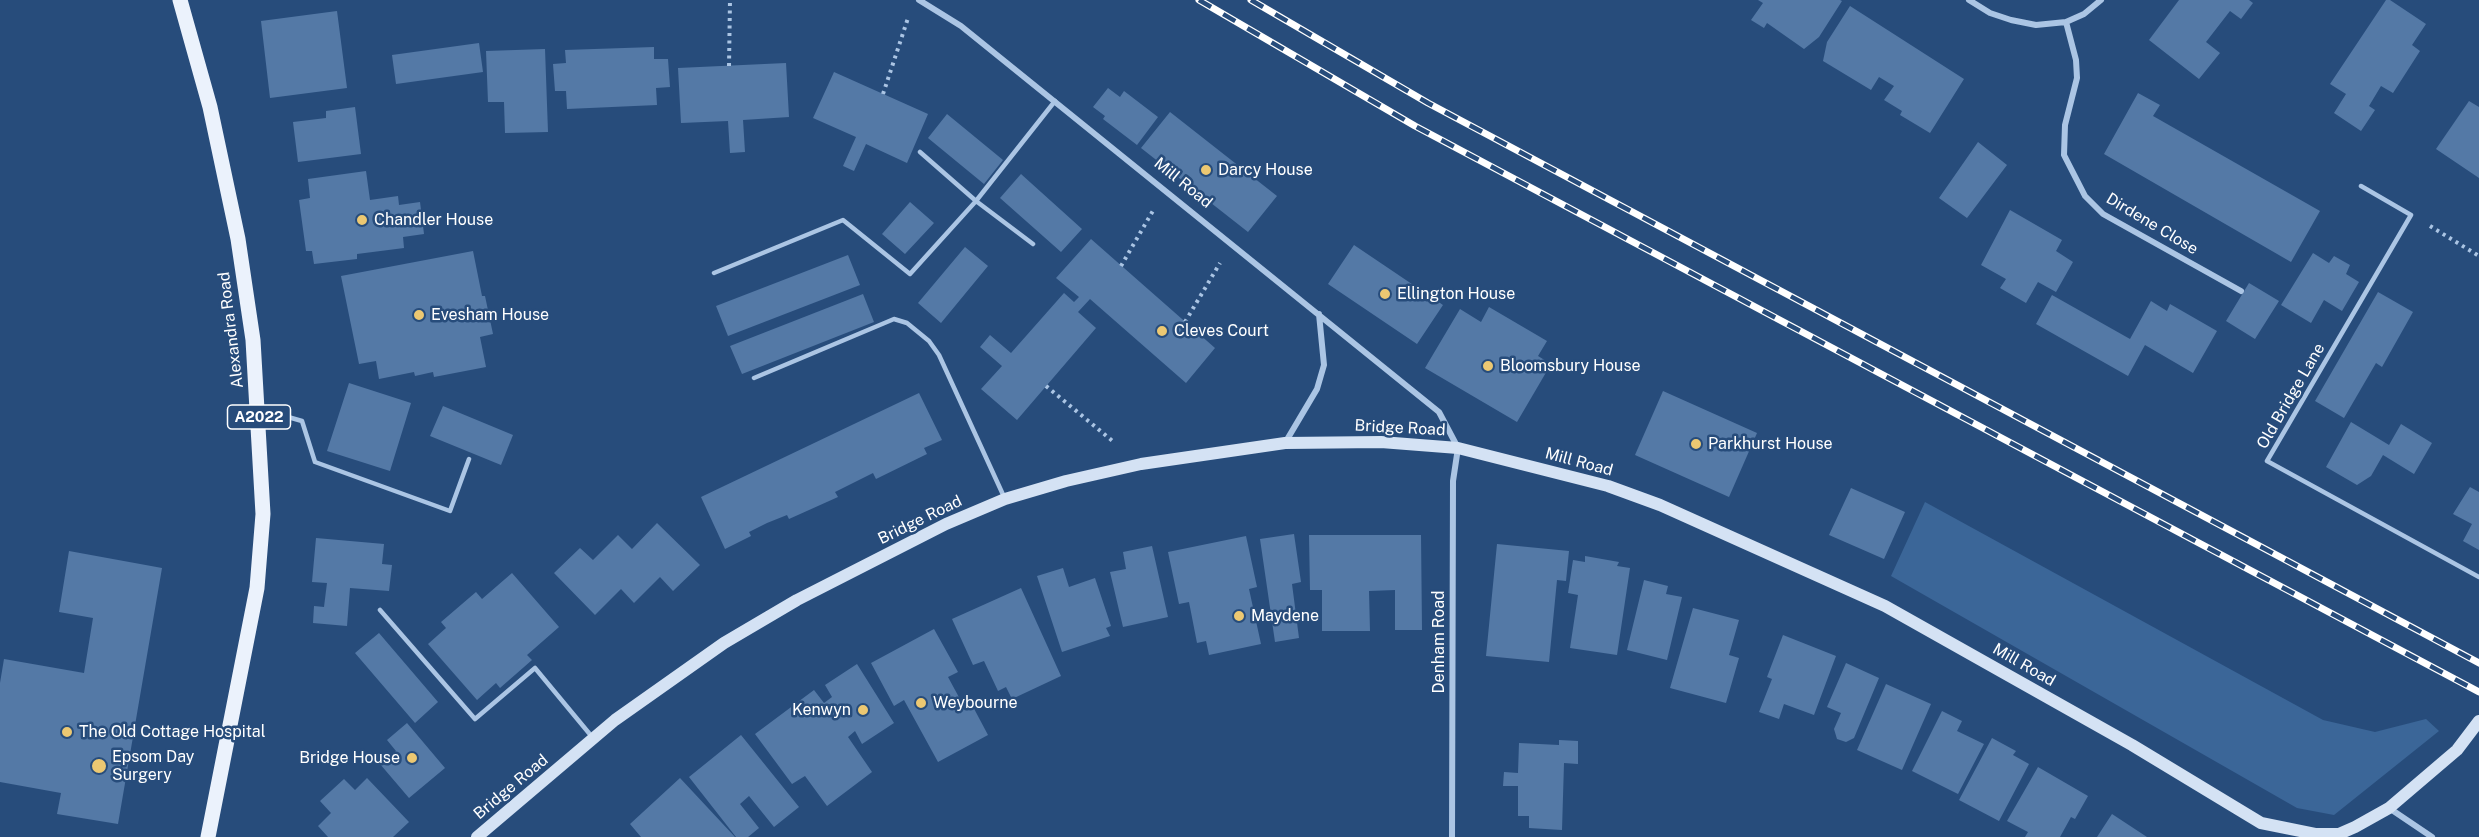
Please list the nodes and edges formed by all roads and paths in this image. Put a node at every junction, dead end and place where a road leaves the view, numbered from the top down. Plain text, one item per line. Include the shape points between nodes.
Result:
1 (180, 0) edge
2 (730, 0) edge
3 (919, 0) edge
4 (1969, 0) edge
5 (2102, 0) edge
6 (910, 10) dead end
7 (2066, 22) junction
8 (729, 66) dead end
9 (883, 94) dead end
10 (1055, 101) junction
11 (920, 152) dead end
12 (2361, 186) dead end
13 (1166, 190) junction
14 (976, 201) junction
15 (2411, 215) junction
16 (1033, 244) dead end
17 (1231, 244) junction
18 (2479, 256) edge
19 (1121, 266) dead end
20 (714, 273) dead end
21 (2241, 291) dead end
22 (1319, 314) junction
23 (1185, 322) dead end
24 (754, 378) dead end
25 (1046, 386) dead end
26 (258, 408) junction
27 (1285, 443) junction
28 (1458, 448) junction
29 (469, 459) dead end
30 (1141, 464) junction
31 (1005, 498) junction
32 (2479, 577) edge
33 (380, 610) dead end
34 (2479, 721) edge
35 (593, 739) junction
36 (2389, 808) junction
37 (2315, 835) edge
38 (208, 837) edge
39 (477, 837) edge
40 (1452, 837) edge
41 (2432, 837) edge

1 - 26 main road, Alexandra Road / A2022 via 210,107 232,207 253,340
2 - 8 path
3 - 10 street, Mill Road via 961,26
4 - 7 street via 2011,20 2036,25
5 - 7 street
6 - 9 path
7 - 21 street, Dirdene Close via 2077,78 2065,125 2064,155 2085,196 2103,214
10 - 13 street, Mill Road
10 - 14 lane
11 - 14 lane
12 - 15 lane
13 - 17 street, Mill Road
13 - 19 path
14 - 16 lane
14 - 20 lane via 910,274 843,220
15 - 18 path
15 - 32 lane, Old Bridge Lane via 2267,461
17 - 22 street, Mill Road
17 - 23 path
22 - 27 street via 1324,365 1317,389
22 - 28 street, Mill Road via 1439,412
24 - 31 lane via 894,319 907,323 939,355
25 - 30 path
26 - 29 lane via 302,421 315,462 450,511
26 - 38 main road, Alexandra Road / A2022 via 263,514 257,588
27 - 28 main road, Bridge Road via 1381,442
27 - 30 main road, Bridge Road
28 - 37 main road, Mill Road via 1608,486 1762,549 1926,628 2261,823
28 - 40 street, Denham Road via 1453,481
30 - 31 main road, Bridge Road
31 - 35 main road, Bridge Road via 946,524 724,643
33 - 35 lane via 475,719 535,668
34 - 36 main road, Mill Road via 2457,750
35 - 39 main road, Bridge Road
36 - 37 main road, Mill Road via 2339,834
36 - 41 street

